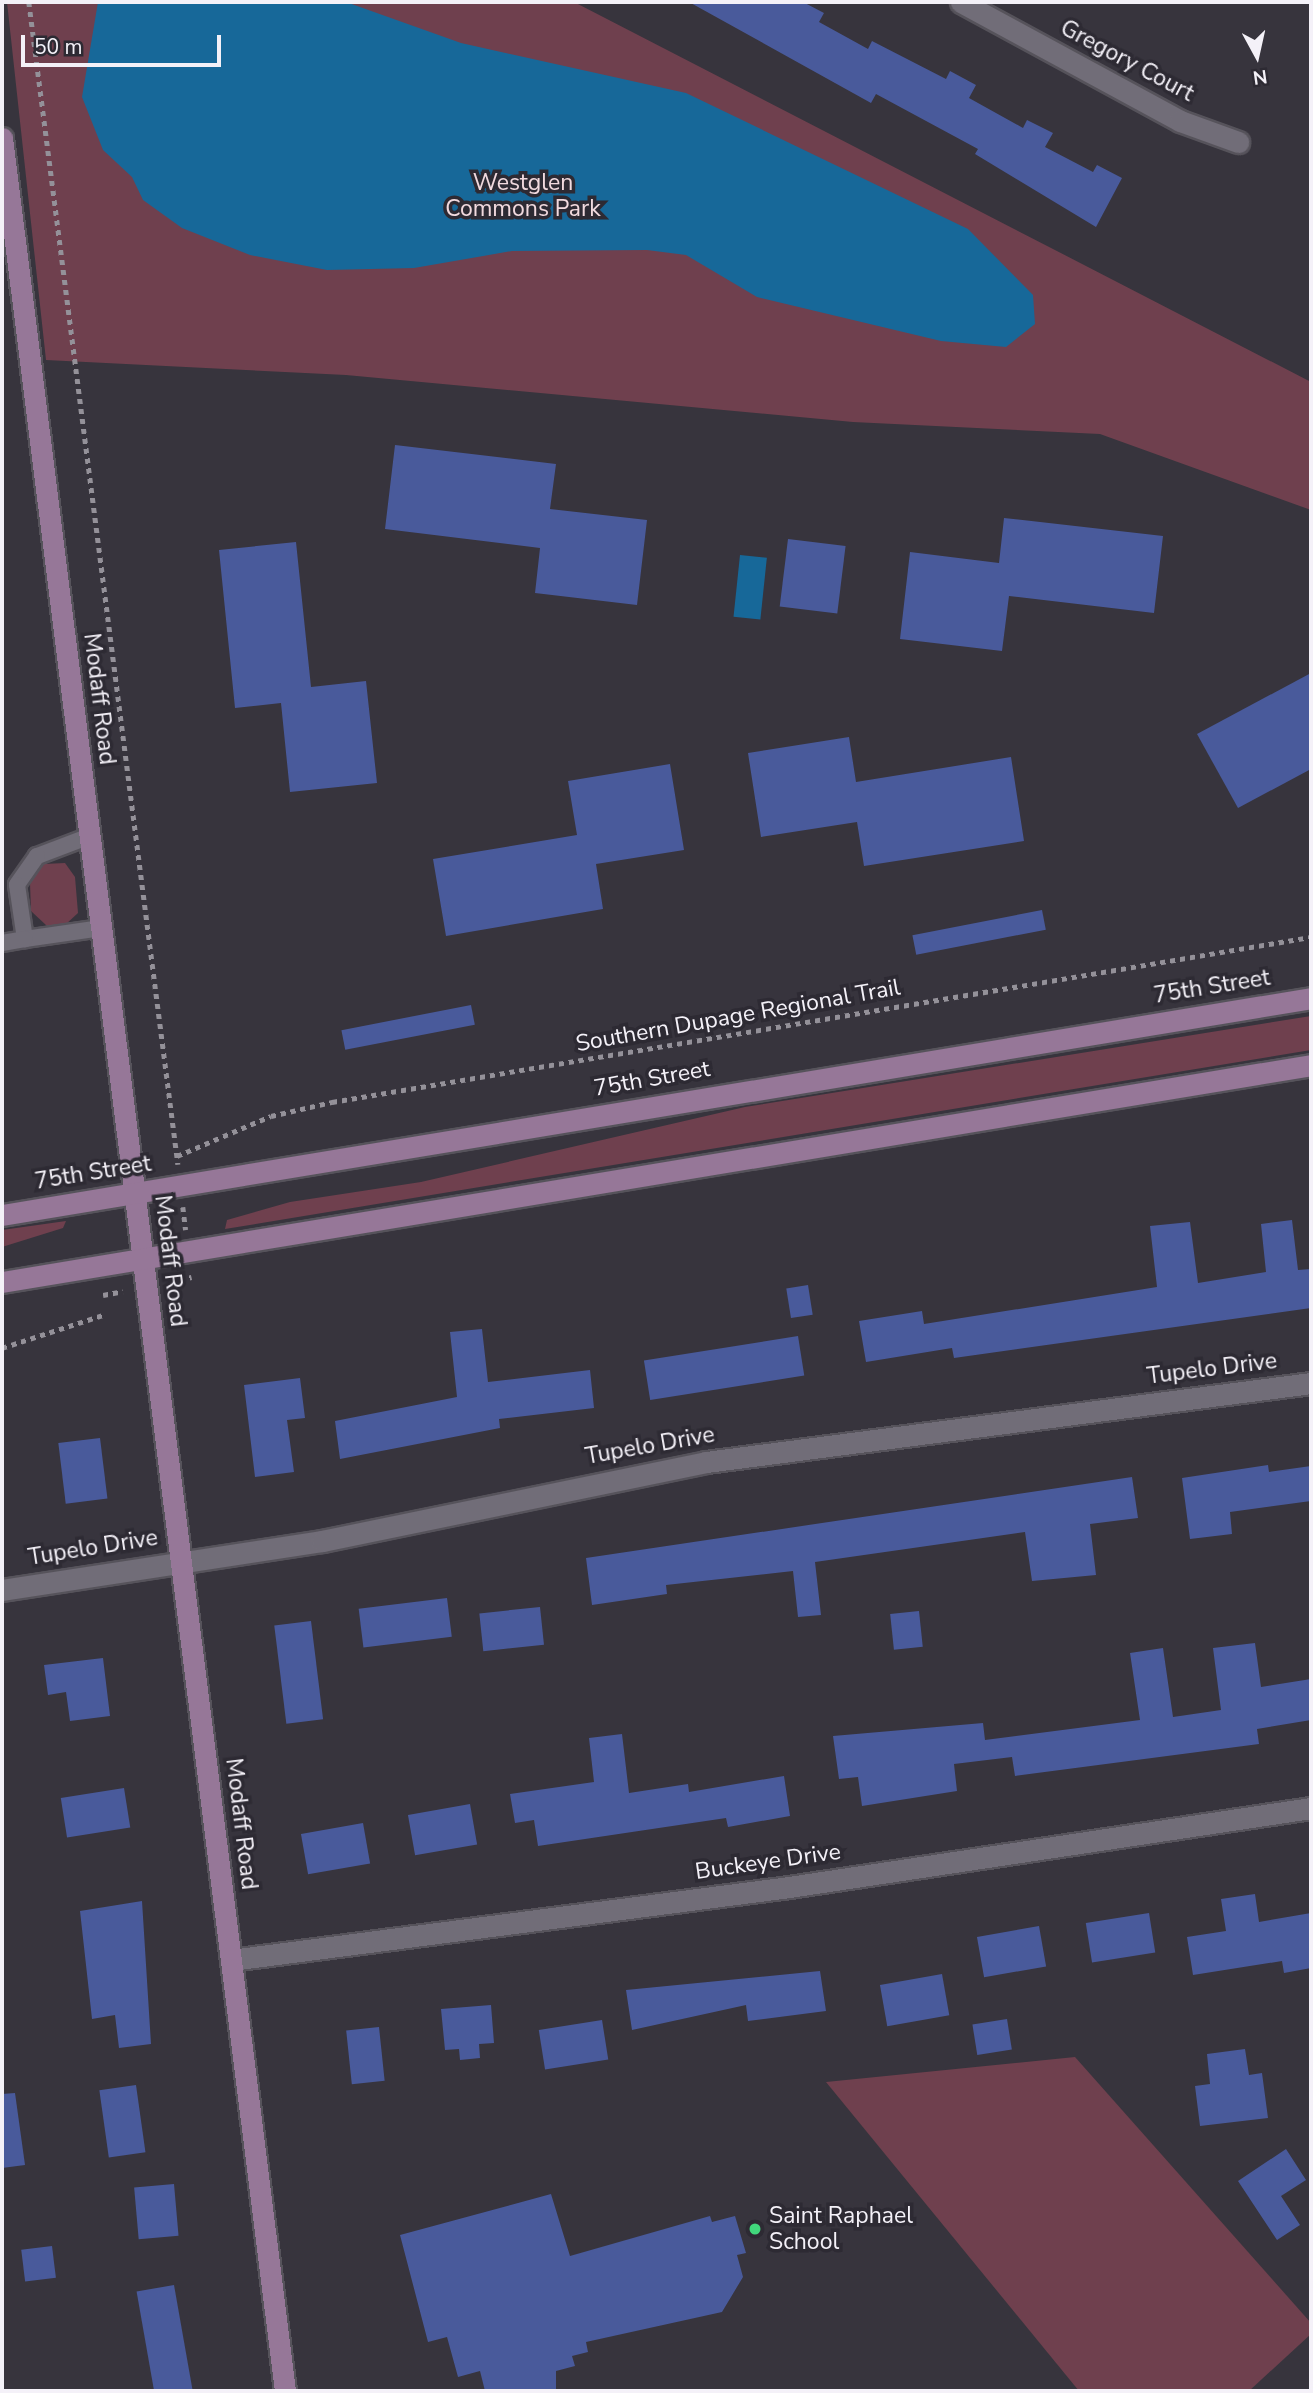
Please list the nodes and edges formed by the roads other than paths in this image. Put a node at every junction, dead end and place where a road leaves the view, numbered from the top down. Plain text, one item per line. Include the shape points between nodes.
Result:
1 (961, 2) edge
2 (999, 10) edge
3 (2, 138) edge
4 (1238, 142) dead end
5 (90, 836) junction
6 (101, 928) junction
7 (25, 939) junction
8 (2, 943) edge
9 (1311, 998) edge
10 (1311, 1065) edge
11 (134, 1193) junction
12 (2, 1215) edge
13 (143, 1258) junction
14 (2, 1282) edge
15 (1311, 1383) edge
16 (182, 1560) junction
17 (2, 1590) edge
18 (1311, 1808) edge
19 (231, 1960) junction
20 (285, 2391) edge

1 - 2 street, Gregory Court
2 - 4 street, Gregory Court via 1180,121
3 - 5 main road, Modaff Road
5 - 6 main road, Modaff Road
5 - 7 lane via 37,856 17,885
6 - 7 lane
6 - 11 main road, Modaff Road
7 - 8 lane
9 - 11 main road, 75th Street
10 - 13 main road
11 - 12 main road, 75th Street
11 - 13 main road, Modaff Road
13 - 14 main road
13 - 16 main road, Modaff Road
15 - 16 street, Tupelo Drive via 706,1462 349,1536
16 - 17 street, Tupelo Drive
16 - 19 main road, Modaff Road
18 - 19 street, Buckeye Drive via 789,1887
19 - 20 main road, Modaff Road

